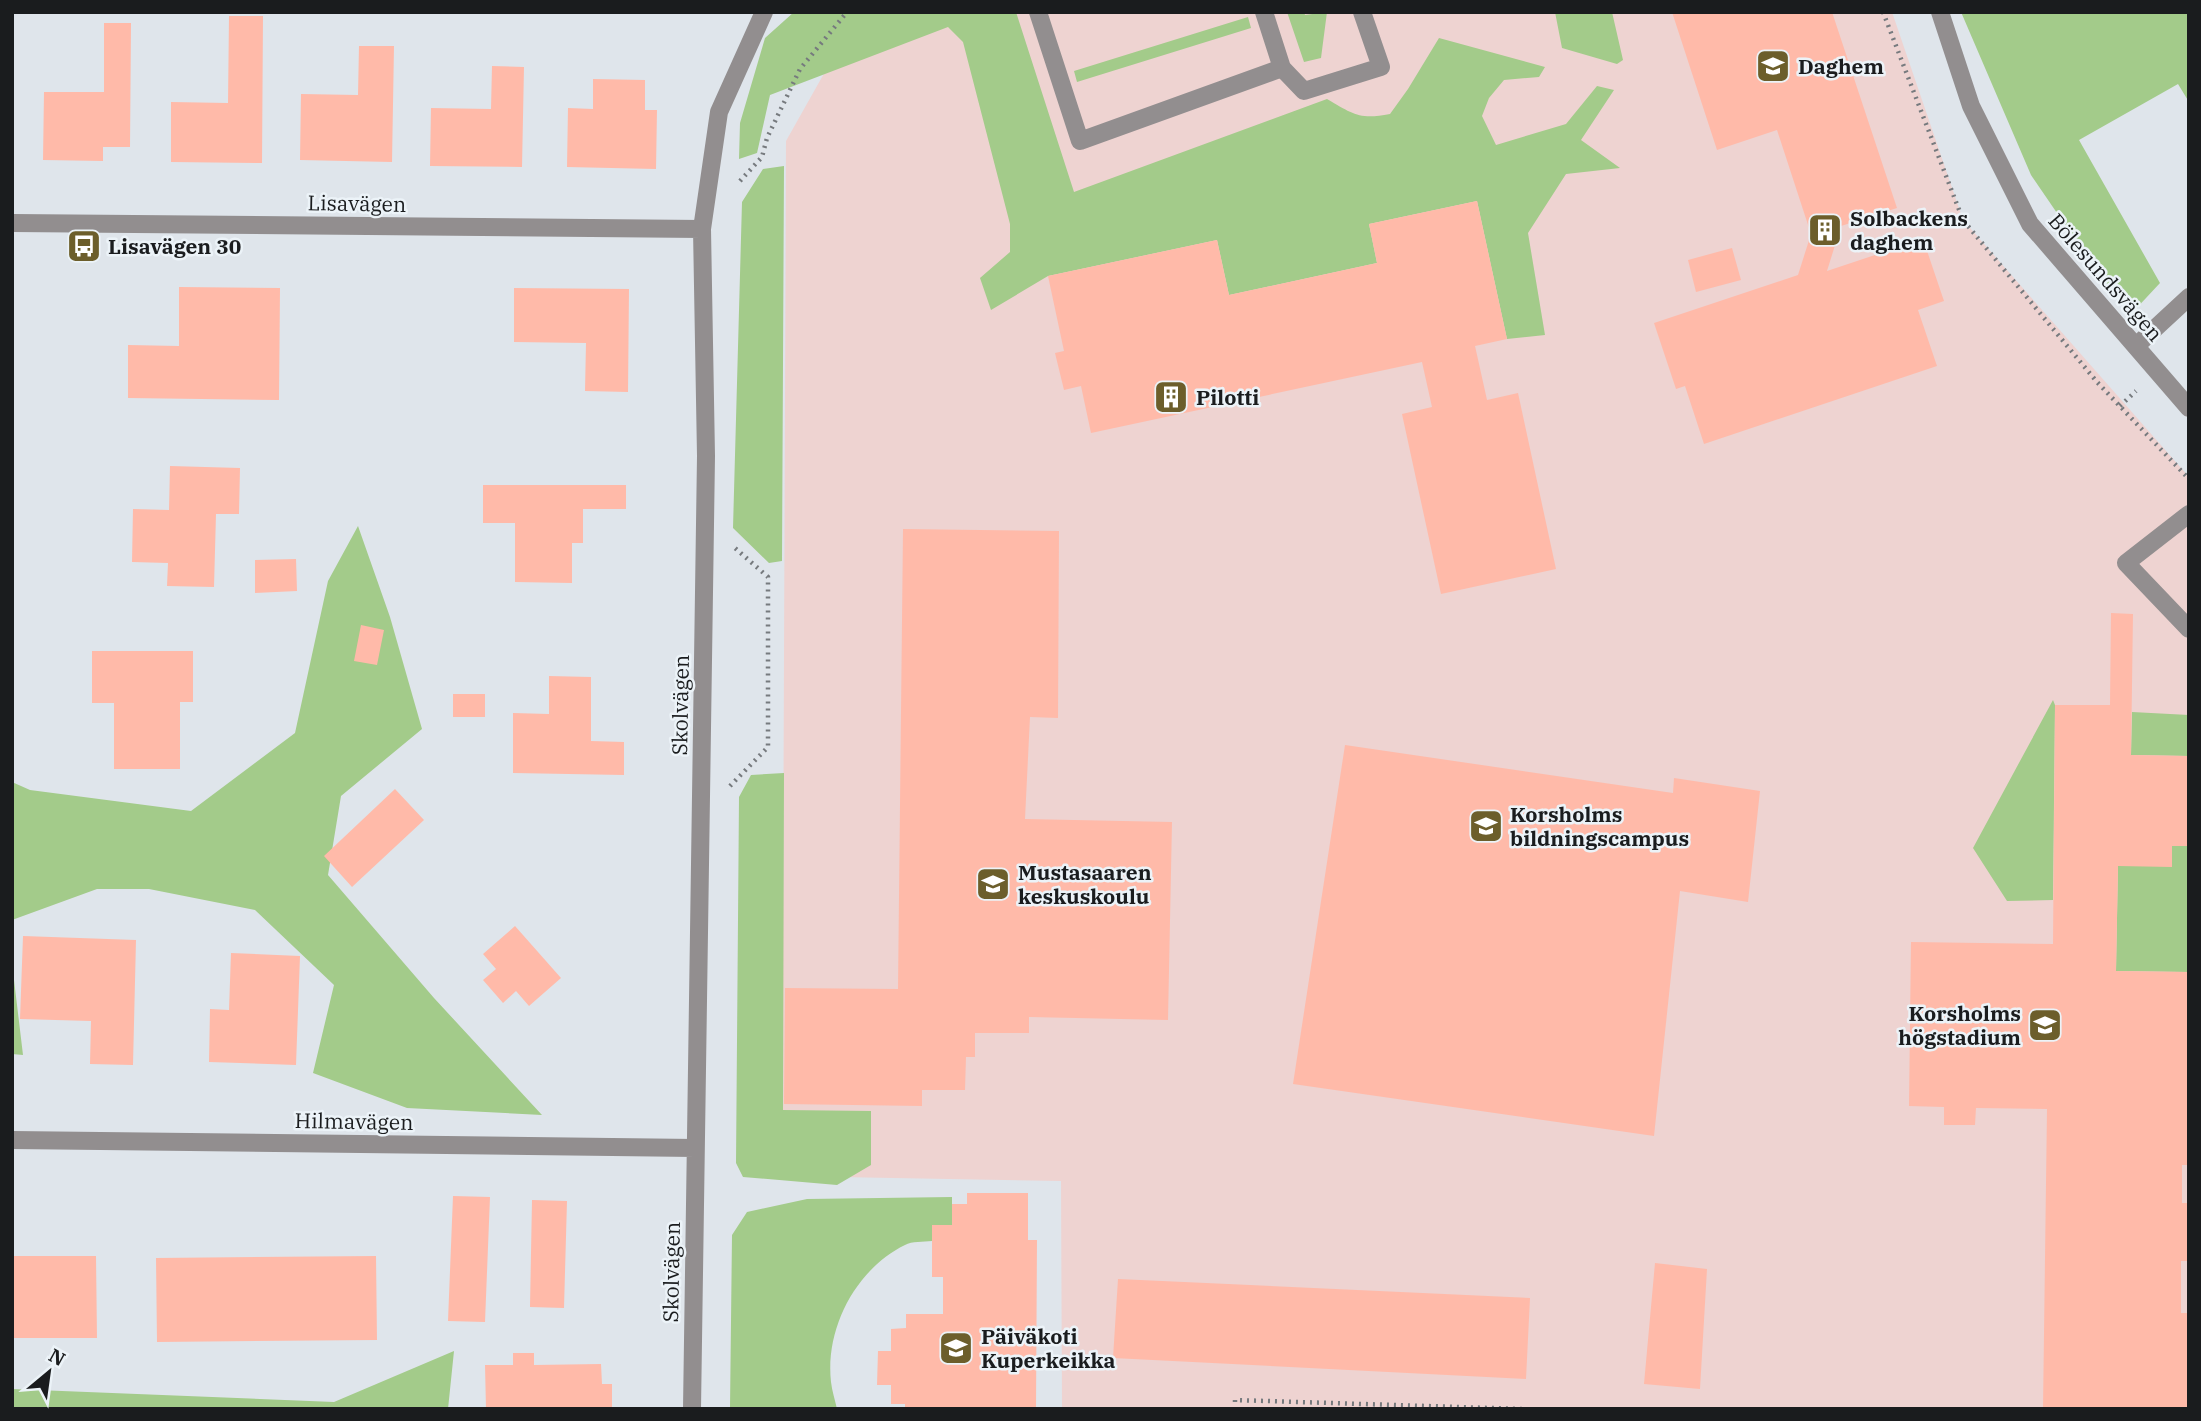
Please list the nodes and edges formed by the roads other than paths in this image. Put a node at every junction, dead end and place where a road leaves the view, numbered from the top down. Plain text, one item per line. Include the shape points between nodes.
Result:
1 (764, 12) edge
2 (1264, 12) edge
3 (1362, 12) edge
4 (1940, 12) edge
5 (1042, 13) edge
6 (1282, 68) junction
7 (12, 223) edge
8 (702, 229) junction
9 (2189, 297) edge
10 (2136, 346) junction
11 (2189, 408) edge
12 (2189, 514) edge
13 (2189, 629) edge
14 (12, 1140) edge
15 (695, 1148) junction
16 (692, 1409) edge

1 - 8 street, Skolvägen via 719,112
2 - 6 street
3 - 6 street via 1381,67 1304,91
4 - 10 street, Bölesundsvägen via 1971,106 2030,223
5 - 6 street via 1080,141
7 - 8 street, Lisavägen
8 - 15 street, Skolvägen via 706,456
9 - 10 street
10 - 11 street, Bölesundsvägen
12 - 13 street via 2126,562
14 - 15 street, Hilmavägen
15 - 16 street, Skolvägen

